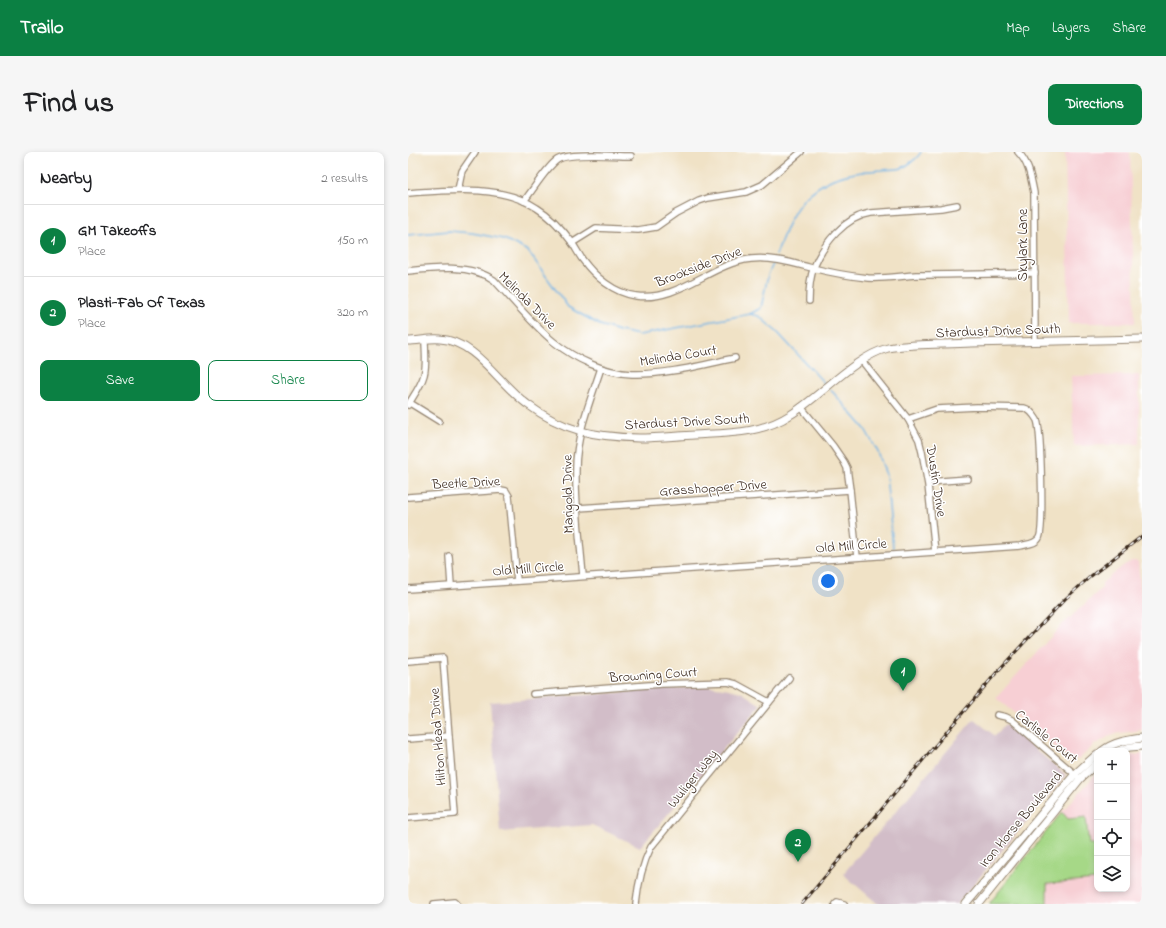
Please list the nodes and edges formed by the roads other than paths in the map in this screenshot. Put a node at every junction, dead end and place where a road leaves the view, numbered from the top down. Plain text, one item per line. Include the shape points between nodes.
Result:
1 (475, 152) edge
2 (1018, 152) edge
3 (798, 153) edge
4 (632, 156) dead end
5 (458, 190) junction
6 (408, 193) edge
7 (524, 201) junction
8 (957, 205) dead end
9 (572, 243) junction
10 (813, 268) junction
11 (408, 271) edge
12 (1035, 273) junction
13 (809, 301) dead end
14 (1142, 339) edge
15 (425, 340) junction
16 (408, 341) edge
17 (1035, 342) junction
18 (735, 358) dead end
19 (862, 361) junction
20 (601, 368) junction
21 (409, 404) edge
22 (801, 407) junction
23 (908, 419) junction
24 (439, 421) dead end
25 (582, 432) junction
26 (968, 479) dead end
27 (928, 482) junction
28 (850, 490) junction
29 (408, 497) edge
30 (578, 508) junction
31 (935, 552) junction
32 (449, 556) dead end
33 (856, 557) junction
34 (583, 576) junction
35 (516, 580) junction
36 (451, 585) junction
37 (408, 589) edge
38 (408, 662) edge
39 (789, 678) dead end
40 (533, 694) dead end
41 (769, 702) junction
42 (997, 715) dead end
43 (449, 736) junction
44 (1142, 738) edge
45 (408, 739) edge
46 (1142, 746) edge
47 (1108, 748) edge
48 (1130, 748) edge
49 (1094, 757) edge
50 (1094, 765) edge
51 (1078, 776) junction
52 (408, 818) edge
53 (434, 904) edge
54 (457, 904) edge
55 (636, 904) edge
56 (835, 904) edge
57 (844, 904) edge
58 (966, 904) edge
59 (979, 904) edge

1 - 5 street via 462,171
2 - 12 street, Skylark Lane via 1027,165 1034,193
3 - 9 street via 755,189 699,201 656,227 638,230 596,228
4 - 7 street via 582,156 559,159
5 - 6 street, Brookside Drive
5 - 7 street, Brookside Drive via 488,191
7 - 9 street, Brookside Drive via 538,209 563,231
8 - 10 street via 863,214 839,230
9 - 10 street, Brookside Drive via 601,280 616,290 637,296 656,296 687,286 735,262 750,259 768,258
10 - 12 street, Brookside Drive via 869,278
10 - 13 street
11 - 20 street, Melinda Drive via 454,269 488,276 554,343
12 - 17 street, Skylark Lane
14 - 17 street, Stardust Drive South
15 - 16 street, Stardust Drive South
15 - 21 street via 424,376
15 - 25 street, Stardust Drive South via 448,340 465,347 525,403 564,426
17 - 19 street, Stardust Drive South via 897,346 886,348
18 - 20 street, Melinda Court via 650,373 632,374
19 - 22 street, Stardust Drive South
19 - 23 street, Dustin Drive
20 - 25 street, Marigold Drive
21 - 24 street
22 - 25 street, Stardust Drive South via 792,415 770,426 744,432 642,438 599,436
22 - 28 street via 844,462
23 - 27 street, Dustin Drive via 920,446
23 - 31 street, Old Mill Circle via 937,408 977,407 1027,408 1037,421 1040,537 1035,542 1020,546
25 - 30 street, Marigold Drive via 576,468
26 - 27 street
27 - 31 street, Dustin Drive
28 - 30 street, Grasshopper Drive
28 - 33 street
29 - 35 street, Beetle Drive via 506,491 509,496
30 - 34 street, Marigold Drive
31 - 33 street, Old Mill Circle
32 - 36 street
33 - 34 street, Old Mill Circle
34 - 35 street, Old Mill Circle
35 - 36 street, Old Mill Circle
36 - 37 street, Old Mill Circle
38 - 43 street, Hilton Head Drive via 443,658
39 - 41 street, Wuliger Way
40 - 41 street, Browning Court via 662,684 728,682
41 - 55 street, Wuliger Way via 651,847 638,882
42 - 51 street, Carlisle Court via 1012,720
43 - 45 street
43 - 52 street, Hilton Head Drive via 455,814
44 - 47 street via 1124,740
46 - 48 street
49 - 51 street, Iron Horse Boulevard
50 - 51 street, Iron Horse Boulevard
51 - 58 street, Iron Horse Boulevard
51 - 59 street, Iron Horse Boulevard
53 - 54 street
56 - 57 street

